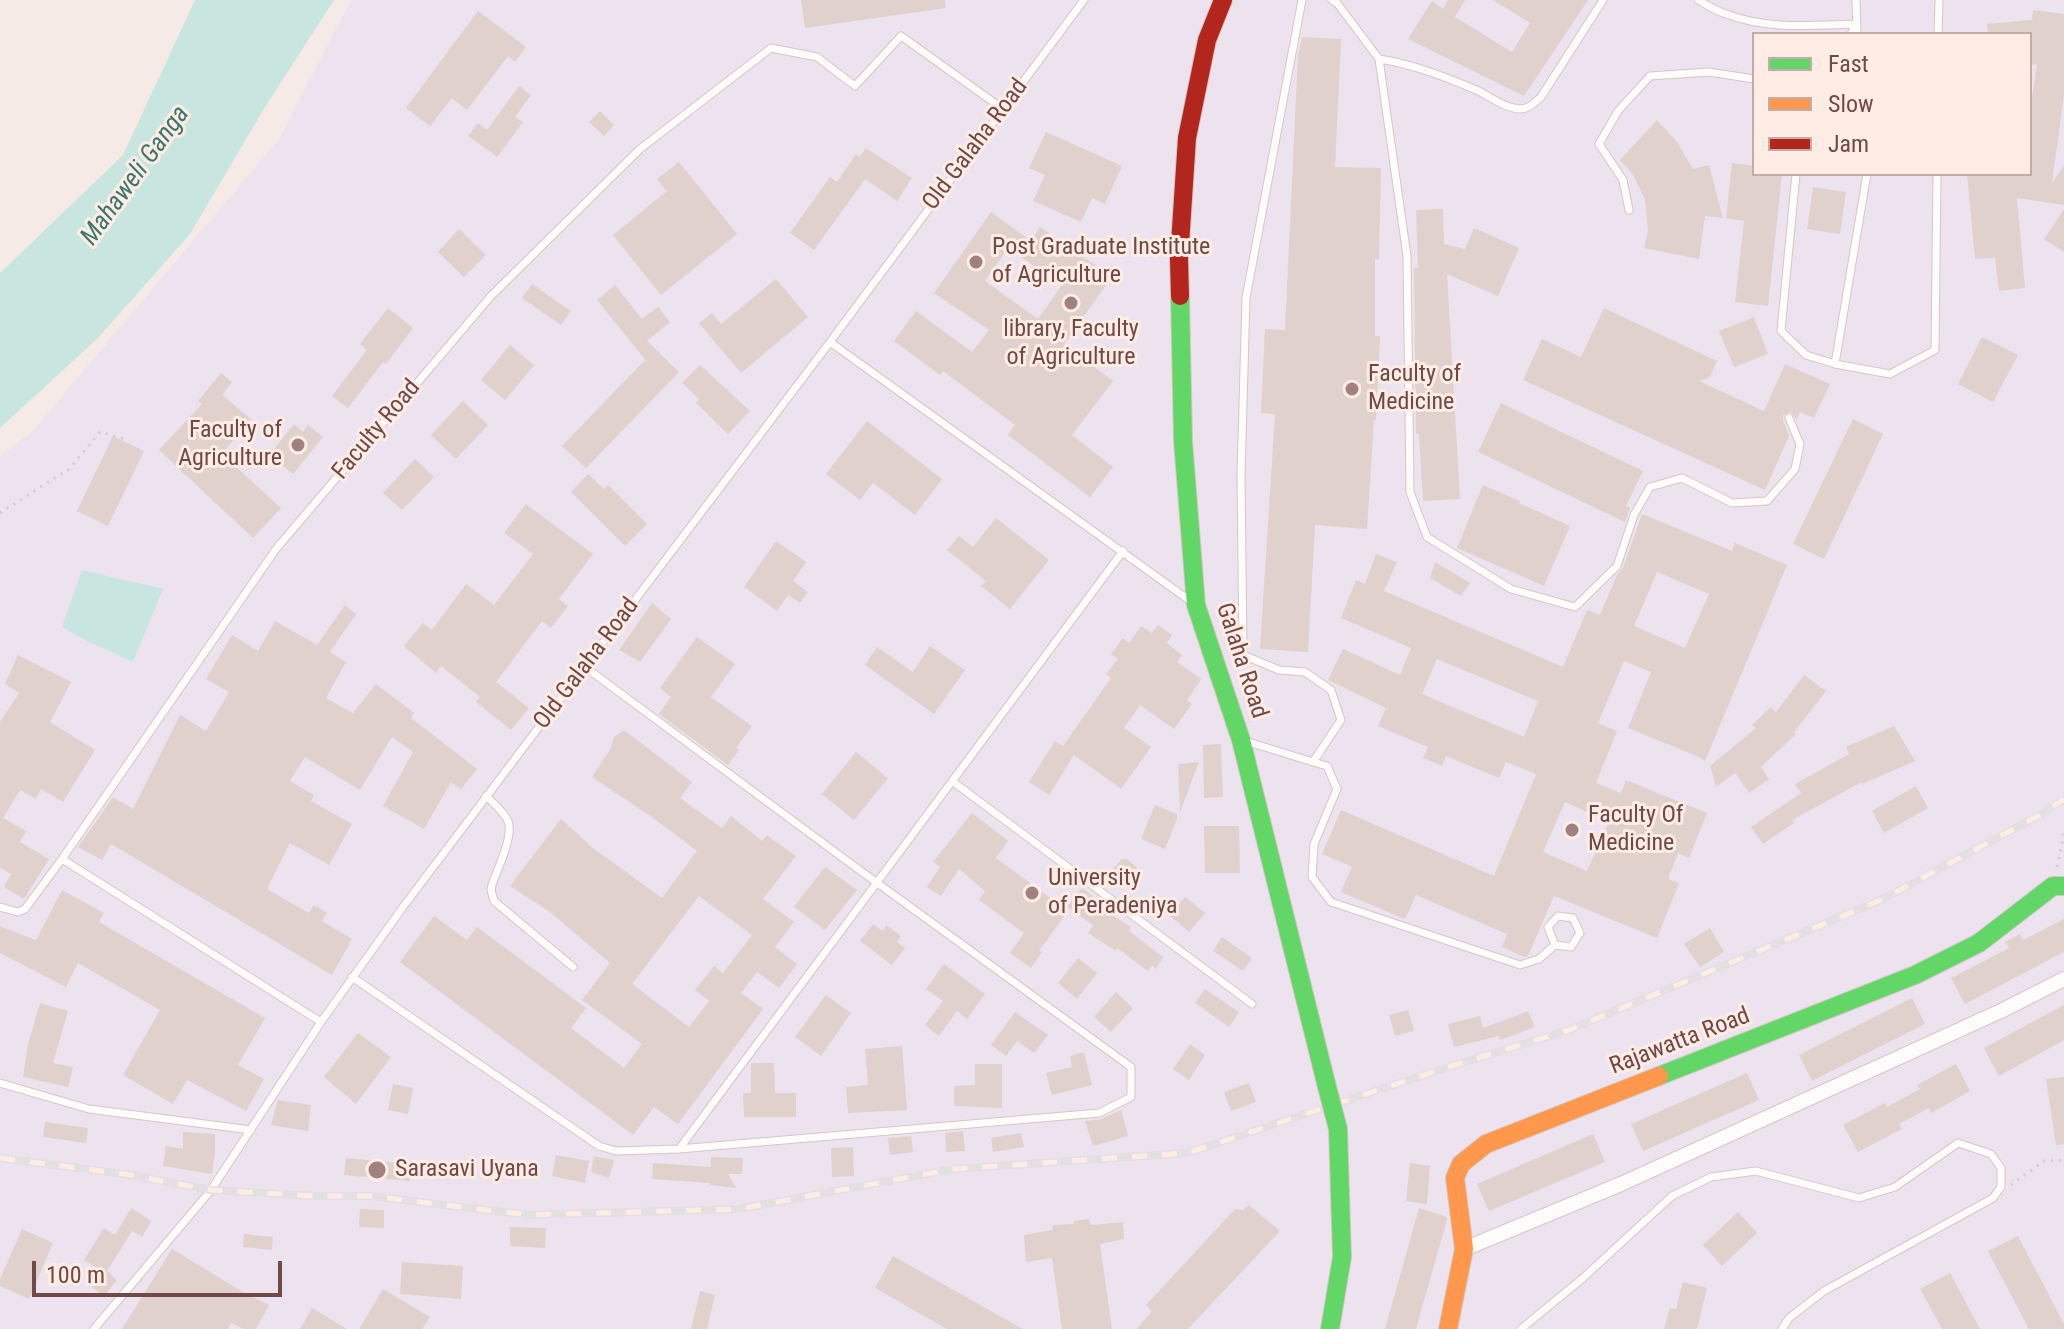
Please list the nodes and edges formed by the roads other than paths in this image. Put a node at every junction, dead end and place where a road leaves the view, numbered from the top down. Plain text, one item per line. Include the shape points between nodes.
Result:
1 (1084, 0) edge
2 (1223, 0) edge
3 (1302, 0) edge
4 (1332, 0) edge
5 (1603, 0) edge
6 (1698, 0) edge
7 (1856, 0) edge
8 (1939, 0) edge
9 (1856, 24) junction
10 (1852, 32) edge
11 (1857, 32) edge
12 (1938, 32) edge
13 (1379, 59) junction
14 (1752, 79) edge
15 (1003, 109) junction
16 (1796, 176) edge
17 (1867, 176) edge
18 (1937, 176) edge
19 (1629, 210) dead end
20 (830, 342) junction
21 (1835, 364) junction
22 (1789, 418) dead end
23 (1123, 551) junction
24 (1196, 605) junction
25 (585, 667) junction
26 (1241, 740) junction
27 (1313, 762) junction
28 (952, 781) junction
29 (486, 796) junction
30 (62, 859) junction
31 (877, 883) junction
32 (2058, 886) edge
33 (0, 907) edge
34 (1555, 945) junction
35 (573, 967) dead end
36 (352, 977) junction
37 (2064, 979) edge
38 (1252, 1004) dead end
39 (321, 1022) junction
40 (0, 1083) edge
41 (251, 1130) junction
42 (679, 1149) junction
43 (1464, 1249) junction
44 (94, 1329) edge
45 (1330, 1329) edge
46 (1448, 1329) edge
47 (1521, 1329) edge
48 (1782, 1329) edge

1 - 15 lane, Old Galaha Road
2 - 24 main road, Galaha Road via 1207,40 1187,138 1179,259 1183,441
3 - 27 lane via 1246,298 1243,655 1279,670 1305,672 1331,690 1341,720
4 - 13 lane
5 - 13 lane via 1530,107 1508,107 1440,75
6 - 9 lane via 1724,14 1763,24
7 - 9 lane
8 - 12 lane
9 - 10 lane
9 - 11 lane
13 - 22 lane via 1407,256 1410,492 1427,537 1511,589 1575,607 1617,566 1650,487 1682,478 1732,503 1767,501 1795,469 1800,444
14 - 19 lane via 1709,72 1650,76 1618,111 1599,144 1623,180
15 - 20 lane, Old Galaha Road
15 - 30 lane, Faculty Road via 901,36 855,86 817,57 771,48 640,149 491,296 276,549
16 - 21 lane via 1781,331 1806,355
17 - 21 lane
18 - 21 lane via 1935,350 1890,374
20 - 23 lane
20 - 25 lane, Old Galaha Road
23 - 24 lane
23 - 28 lane
24 - 26 main road, Galaha Road
25 - 29 lane, Old Galaha Road
25 - 31 lane
26 - 27 lane
26 - 45 main road, Galaha Road, bridge via 1338,1129 1342,1257
27 - 34 lane via 1327,766 1337,789 1314,844 1312,877 1331,902 1520,965 1539,959
28 - 31 lane
28 - 38 lane
29 - 35 lane via 502,812 510,834 492,885 494,901
29 - 36 lane, Old Galaha Road
30 - 33 lane via 25,909
30 - 39 lane
31 - 42 lane
31 - 42 lane via 1131,1067 1131,1097 1099,1113
32 - 43 main road, Rajawatta Road via 1979,943 1915,975 1486,1144 1461,1164 1455,1178
34 - 34 lane via 1571,947 1580,933 1573,918 1558,916 1548,927
36 - 39 lane, Old Galaha Road
36 - 42 lane via 599,1146 616,1151
37 - 43 street via 1621,1184
39 - 41 lane, Old Galaha Road
40 - 41 lane via 89,1109
41 - 44 lane, Old Galaha Road via 211,1190
43 - 46 main road, Rajawatta Road
47 - 48 lane via 1672,1196 1711,1177 1756,1171 1859,1198 1895,1187 1958,1143 1991,1154 2001,1168 2001,1187 1993,1198 1824,1291

